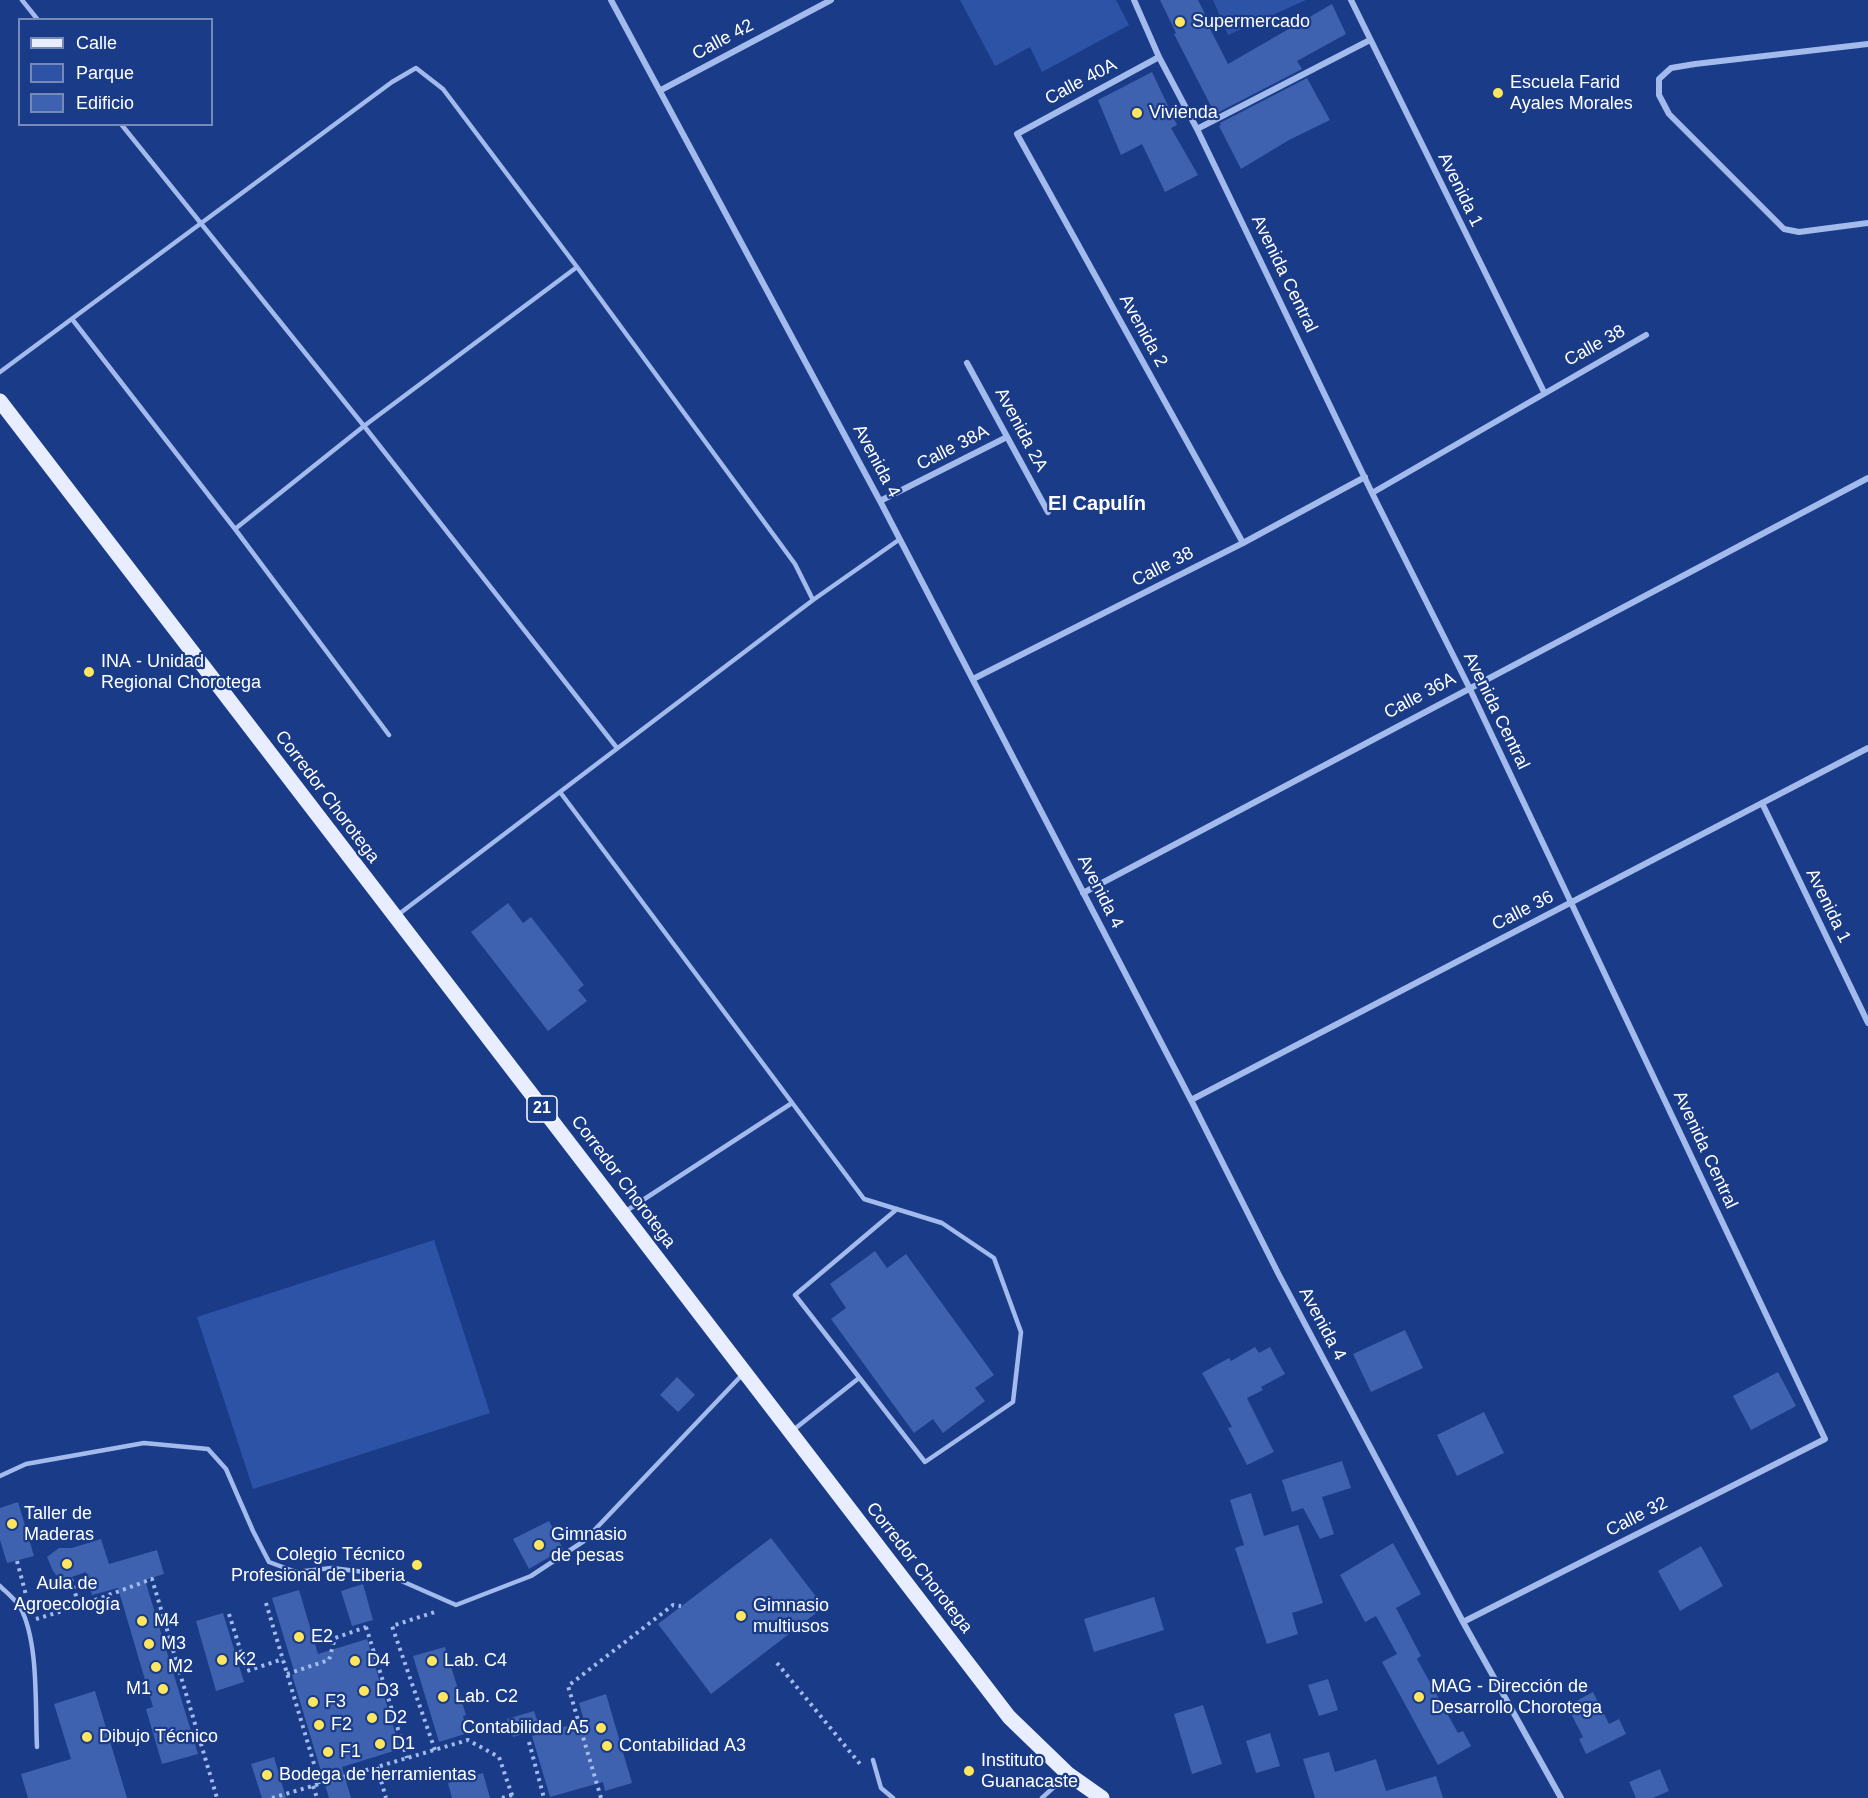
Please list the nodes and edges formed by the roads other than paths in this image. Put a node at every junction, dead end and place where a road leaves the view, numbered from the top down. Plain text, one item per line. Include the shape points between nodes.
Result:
1 (22, 0) edge
2 (611, 0) edge
3 (831, 0) edge
4 (1134, 0) edge
5 (1351, 0) edge
6 (36, 18) edge
7 (1370, 40) junction
8 (1868, 45) edge
9 (1159, 57) junction
10 (661, 90) junction
11 (123, 126) edge
12 (1197, 129) junction
13 (1017, 134) joint
14 (1868, 223) edge
15 (200, 224) junction
16 (578, 267) junction
17 (72, 319) junction
18 (1646, 335) dead end
19 (967, 363) dead end
20 (0, 372) edge
21 (1544, 392) junction
22 (0, 401) edge
23 (364, 426) junction
24 (1007, 437) junction
25 (1365, 477) junction
26 (1868, 478) edge
27 (1372, 493) junction
28 (880, 501) junction
29 (1048, 512) dead end
30 (235, 529) junction
31 (900, 539) junction
32 (1243, 543) junction
33 (813, 600) junction
34 (973, 679) junction
35 (1468, 687) junction
36 (389, 735) dead end
37 (618, 748) junction
38 (1868, 748) edge
39 (560, 792) junction
40 (1762, 803) junction
41 (1083, 892) junction
42 (1570, 903) junction
43 (395, 917) junction
44 (1868, 1023) edge
45 (1191, 1100) junction
46 (792, 1103) junction
47 (897, 1209) junction
48 (622, 1213) junction
49 (744, 1374) junction
50 (859, 1378) junction
51 (790, 1433) junction
52 (1825, 1439) joint
53 (0, 1476) edge
54 (0, 1586) edge
55 (1463, 1622) junction
56 (37, 1747) dead end
57 (873, 1760) dead end
58 (1068, 1774) junction
59 (893, 1798) edge
60 (1042, 1798) edge
61 (1102, 1798) edge
62 (1561, 1798) edge

1 - 6 lane
2 - 10 street, Avenida 4
3 - 10 street, Calle 42
4 - 9 street, Avenida Central
5 - 7 street, Avenida 1
7 - 12 street
7 - 21 street, Avenida 1
8 - 14 street via 1671,68 1659,79 1659,95 1669,114 1784,229 1799,232
9 - 12 street, Avenida Central
9 - 13 street, Calle 40A
10 - 28 street, Avenida 4
11 - 15 lane
12 - 25 street, Avenida Central
13 - 32 street, Avenida 2
15 - 16 lane via 416,68 443,89
15 - 17 lane
15 - 23 lane
16 - 23 lane
16 - 33 lane via 795,564
17 - 20 lane
17 - 30 lane
18 - 21 street, Calle 38
19 - 24 street, Avenida 2A
21 - 27 street, Calle 38
22 - 43 main road, Corredor Chorotega / 21
23 - 30 lane
23 - 37 lane
24 - 28 street, Calle 38A
24 - 29 street, Avenida 2A
25 - 27 street, Avenida Central
25 - 32 street, Calle 38
26 - 35 street, Calle 36A
27 - 35 street, Avenida Central
28 - 31 street, Avenida 4
30 - 36 lane
31 - 33 lane
31 - 34 street, Avenida 4
32 - 34 street, Calle 38
33 - 37 lane
34 - 41 street, Avenida 4
35 - 41 street, Calle 36A
35 - 42 street, Avenida Central
37 - 39 lane
38 - 40 street, Calle 36
39 - 43 lane
39 - 46 lane
40 - 42 street, Calle 36
40 - 44 street, Avenida 1
41 - 45 street, Avenida 4
42 - 45 street, Calle 36
42 - 52 street, Avenida Central
43 - 48 main road, Corredor Chorotega / 21
45 - 55 street, Avenida 4
46 - 47 lane via 864,1199
46 - 48 lane
47 - 50 lane via 795,1295
47 - 50 lane via 942,1223 994,1258 1022,1332 1013,1402 925,1462
48 - 49 main road, Corredor Chorotega / 21
49 - 51 main road, Corredor Chorotega / 21
49 - 53 lane via 584,1541 531,1576 456,1605 388,1575 333,1569 296,1572 269,1562 226,1469 208,1449 144,1443 26,1464
50 - 51 lane
51 - 58 main road, Corredor Chorotega / 21 via 1009,1717
52 - 55 street, Calle 32
54 - 56 lane via 19,1605 29,1634
55 - 62 street, Avenida 4
57 - 59 lane via 881,1788
58 - 60 lane
58 - 61 main road, Corredor Chorotega / 21

